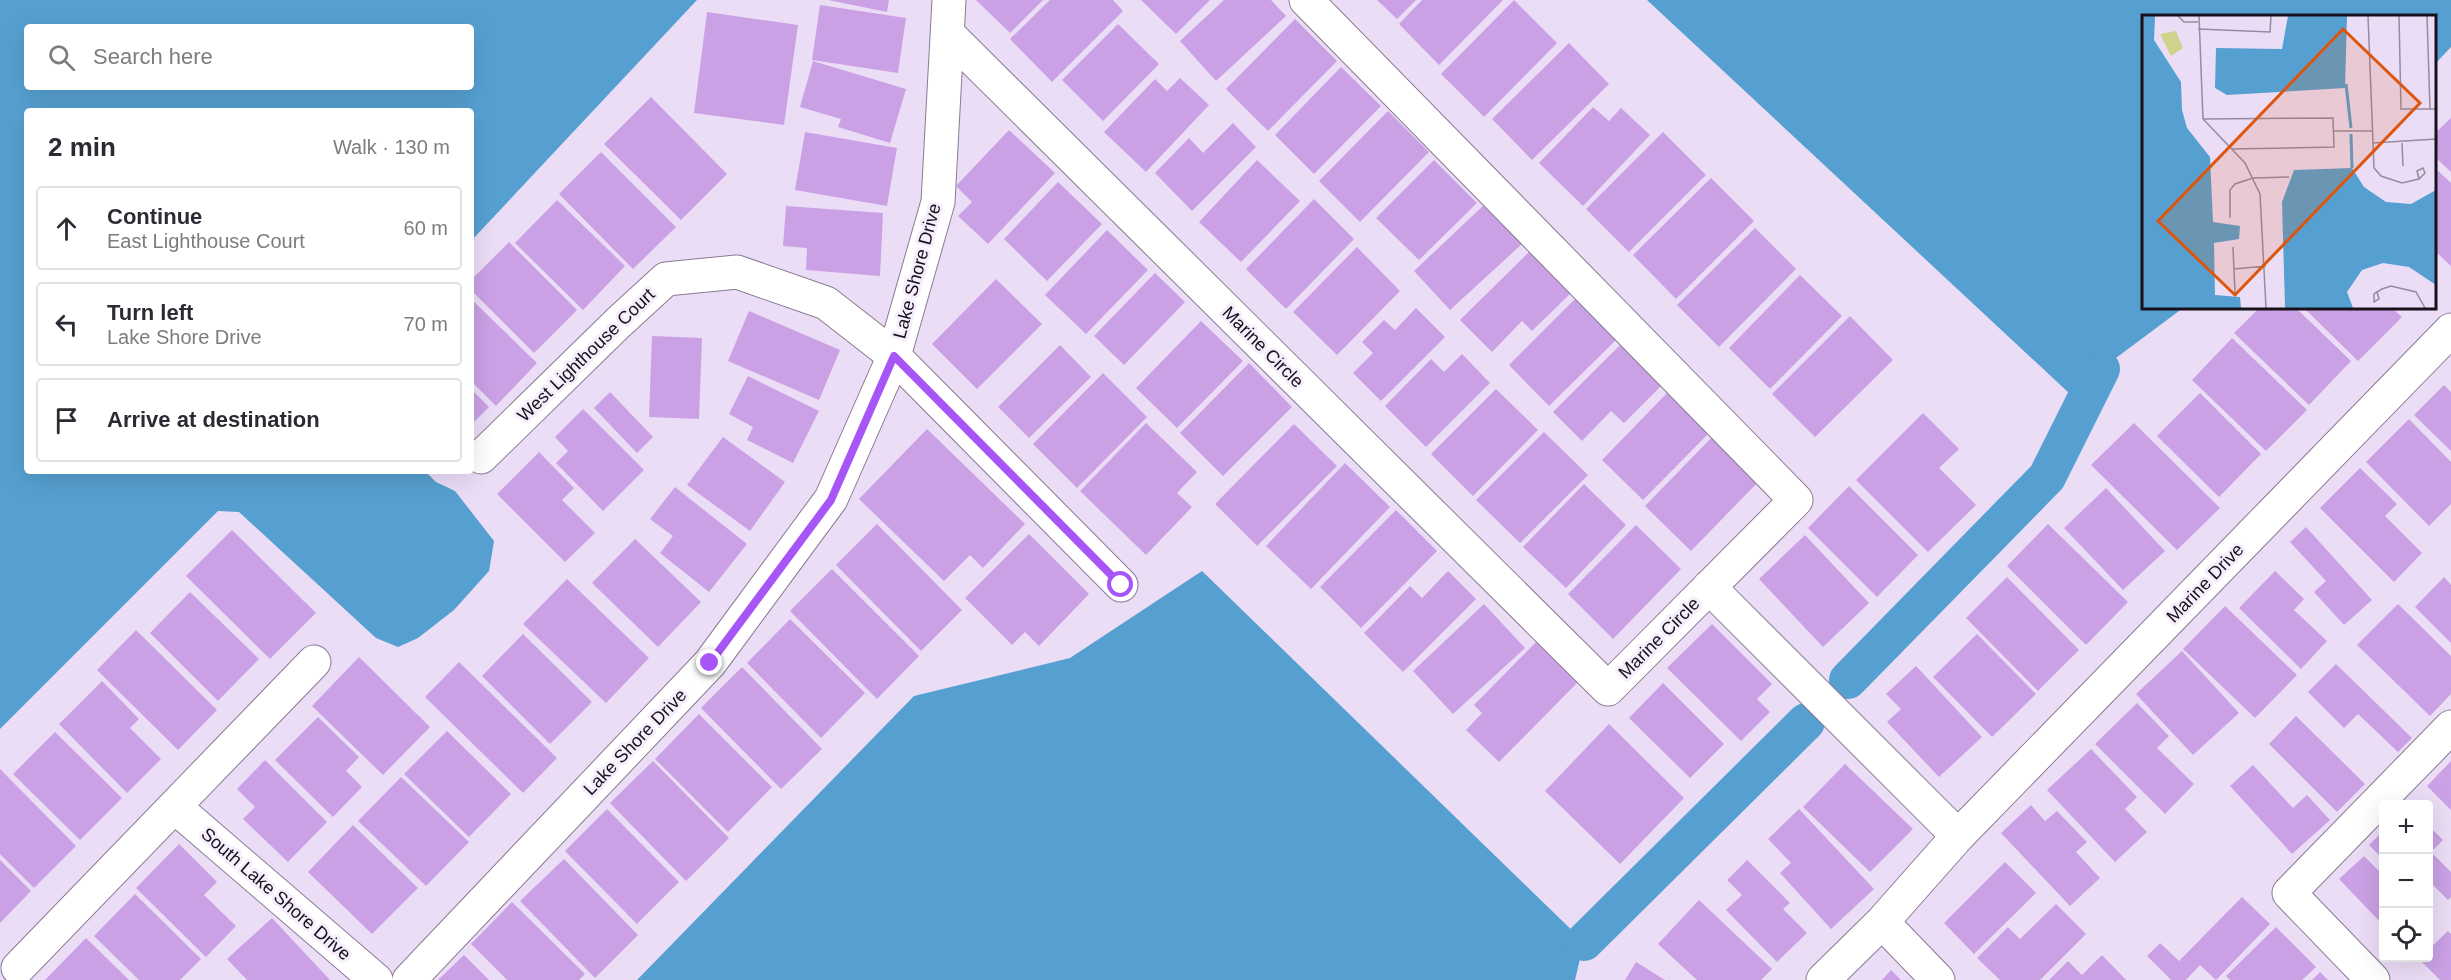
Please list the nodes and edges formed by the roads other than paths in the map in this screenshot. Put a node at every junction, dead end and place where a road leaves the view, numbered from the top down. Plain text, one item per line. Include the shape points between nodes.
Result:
1 (949, 0) edge
2 (1306, 0) edge
3 (948, 34) junction
4 (2451, 330) edge
5 (894, 356) junction
6 (481, 457) dead end
7 (1121, 585) dead end
8 (1709, 587) junction
9 (314, 662) dead end
10 (2451, 727) edge
11 (175, 807) junction
12 (1958, 836) junction
13 (1882, 922) junction
14 (18, 968) dead end
15 (376, 980) edge
16 (409, 980) edge
17 (1823, 980) edge
18 (1938, 980) edge
19 (2373, 980) edge

1 - 3 street, Lake Shore Drive
2 - 8 street, Marine Circle via 1796,500
3 - 5 street, Lake Shore Drive via 938,202
3 - 8 street, Marine Circle via 1608,689
4 - 12 street, Marine Drive
5 - 6 street, West Lighthouse Court via 826,303 737,272 666,279
5 - 7 street, West Lighthouse Court
5 - 16 street, Lake Shore Drive via 831,500 710,663
8 - 12 street
9 - 11 street
10 - 19 street via 2289,893
11 - 14 street
11 - 15 street, South Lake Shore Drive
12 - 13 street, Marine Drive
13 - 17 street, Marine Drive
13 - 18 street

